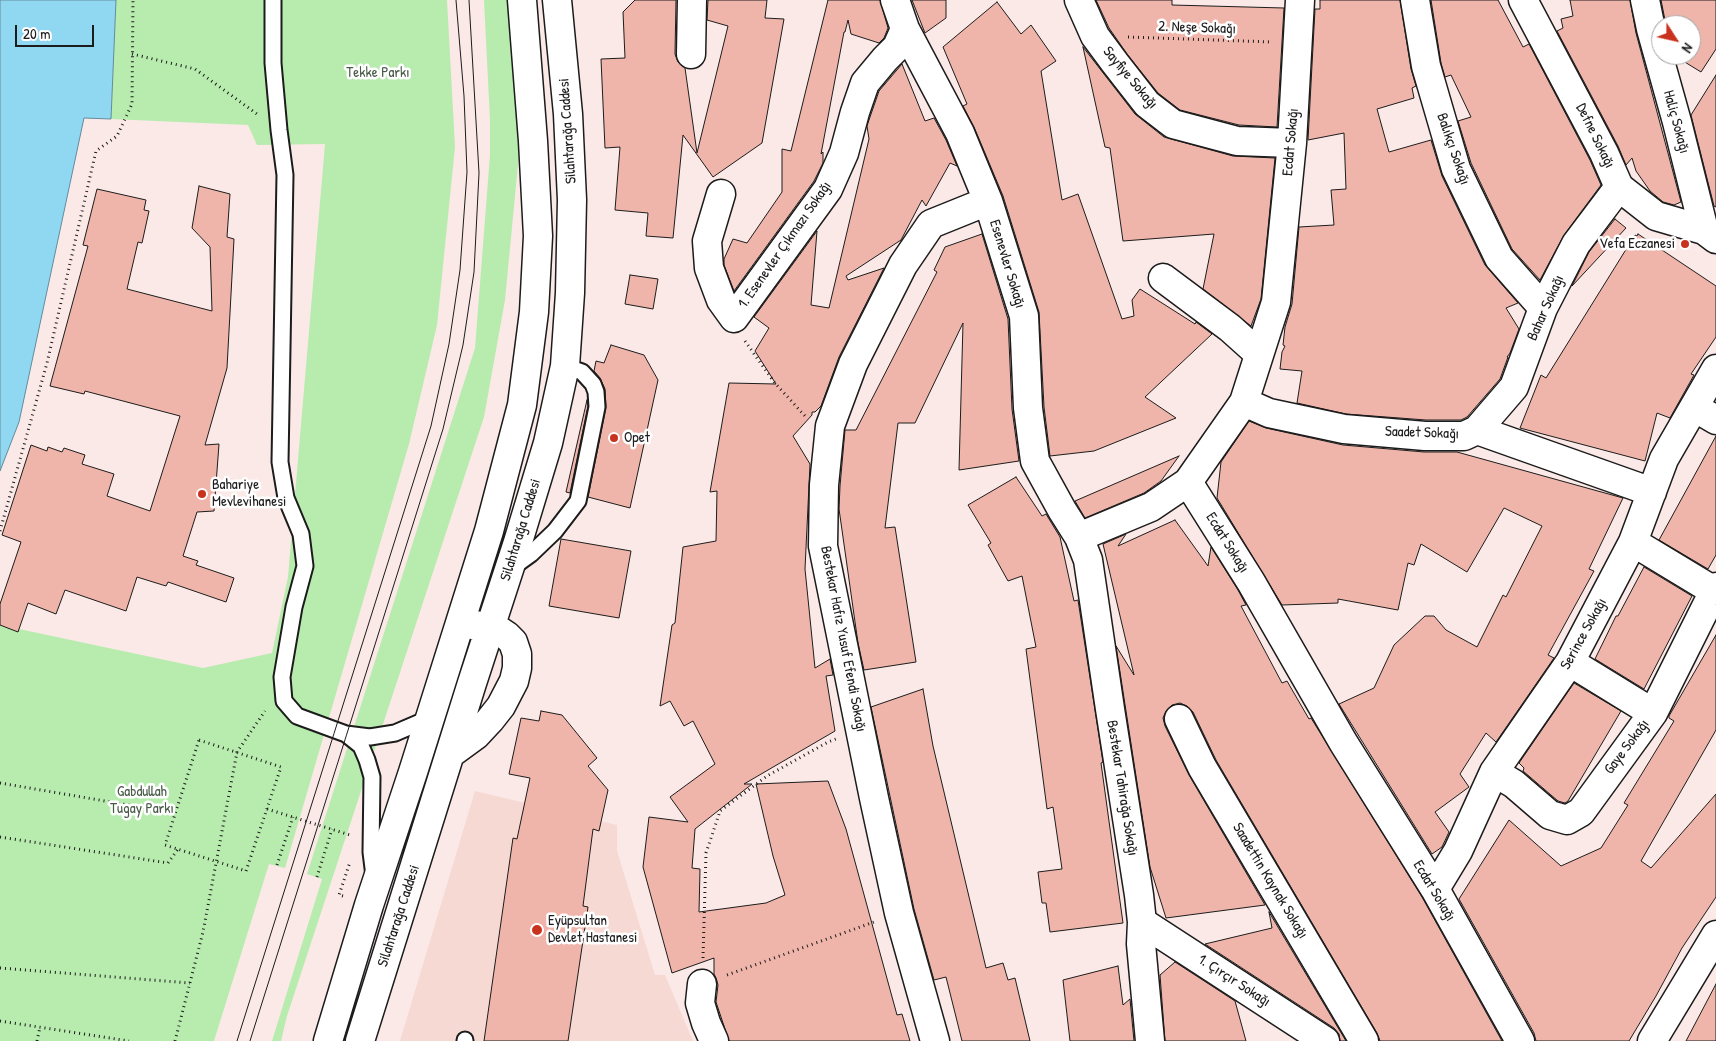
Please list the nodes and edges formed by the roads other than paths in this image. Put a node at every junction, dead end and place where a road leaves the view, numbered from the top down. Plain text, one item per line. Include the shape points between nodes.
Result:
1 (273, 0) edge
2 (522, 0) edge
3 (557, 0) edge
4 (692, 0) edge
5 (895, 0) edge
6 (1079, 0) edge
7 (1300, 0) edge
8 (1415, 0) edge
9 (1523, 0) edge
10 (1645, 0) edge
11 (905, 28) junction
12 (691, 54) dead end
13 (1292, 143) junction
14 (1619, 187) junction
15 (721, 194) dead end
16 (988, 201) junction
17 (1710, 235) edge
18 (1163, 278) dead end
19 (1543, 308) junction
20 (1259, 354) junction
21 (565, 366) junction
22 (1716, 369) edge
23 (1244, 402) junction
24 (1705, 414) edge
25 (1478, 430) junction
26 (1188, 482) junction
27 (1652, 492) junction
28 (1079, 537) junction
29 (1633, 542) junction
30 (509, 569) junction
31 (1715, 589) edge
32 (490, 628) junction
33 (458, 629) junction
34 (1570, 662) junction
35 (1653, 713) junction
36 (430, 718) junction
37 (1179, 719) dead end
38 (346, 734) junction
39 (450, 754) junction
40 (1494, 772) junction
41 (1435, 889) junction
42 (372, 895) junction
43 (1142, 922) junction
44 (1716, 935) edge
45 (702, 984) road end
46 (328, 1041) edge
47 (360, 1041) edge
48 (714, 1041) edge
49 (935, 1041) edge
50 (1150, 1041) edge
51 (1325, 1041) edge
52 (1364, 1041) edge
53 (1520, 1041) edge
54 (1652, 1041) edge

1 - 38 lane via 273,63 285,175 280,462 286,498 301,534 305,566 282,677 284,701 296,716
2 - 33 street, Silahtarağa Caddesi via 538,236 534,312 522,405 489,531
3 - 21 street, Silahtarağa Caddesi via 572,200
4 - 12 street
5 - 11 street, Esenevler Sokağı
6 - 13 street, Sayfiye Sokağı via 1095,36 1147,104 1173,124 1237,141
7 - 13 street, Ecdat Sokağı
8 - 19 street, Balıkçı Sokağı via 1426,66 1456,169 1500,258
9 - 14 street, Defne Sokağı via 1596,136
10 - 17 street, Haliç Sokağı
11 - 15 street, 1. Esenevler Çıkmazı Sokağı via 897,47 866,83 844,153 828,189 734,318 722,300 709,268 707,241
11 - 16 street, Esenevler Sokağı via 960,133
13 - 20 street, Ecdat Sokağı via 1276,302
14 - 17 street, Defne Sokağı via 1656,216
14 - 19 street, Bahar Sokağı via 1576,244
16 - 28 street, Esenevler Sokağı via 1024,316 1028,408 1035,461
16 - 49 street, Bestekar Hafız Yusuf Efendi Sokağı via 931,224 903,265 853,364 830,426 824,485 823,546 899,913
18 - 20 street
19 - 25 street, Bahar Sokağı via 1514,387
20 - 23 street, Ecdat Sokağı
21 - 30 street, Silahtarağa Caddesi via 548,443
21 - 30 lane via 582,372 596,392 597,407 578,501 555,531
22 - 24 street, Serince Sokağı
23 - 25 street, Saadet Sokağı via 1269,413 1344,429 1426,436 1464,436
23 - 26 street, Ecdat Sokağı
24 - 27 street, Serince Sokağı via 1664,459
25 - 27 street, Saadet Sokağı
26 - 28 street via 1151,507
26 - 41 street, Ecdat Sokağı
27 - 29 street, Serince Sokağı
28 - 43 street, Bestekar Tahirağa Sokağı via 1088,560
29 - 31 street
29 - 34 street, Serince Sokağı
30 - 32 street, Silahtarağa Caddesi
31 - 35 street, Gaye Sokağı
32 - 33 street via 473,625
32 - 39 street, Silahtarağa Caddesi
32 - 39 street via 513,642 517,654 514,681 490,720
33 - 36 street, Silahtarağa Caddesi
34 - 35 street
34 - 40 street, Serince Sokağı
35 - 40 street, Gaye Sokağı via 1581,812 1566,820 1550,815 1514,784
36 - 38 lane via 395,733 370,737
36 - 42 street, Silahtarağa Caddesi
37 - 52 street, Saadettin Kaynak Sokağı via 1202,767
38 - 42 lane via 361,746 372,777
39 - 47 street, Silahtarağa Caddesi
40 - 41 street, Serince Sokağı via 1458,851
41 - 53 street, Ecdat Sokağı
42 - 46 street, Silahtarağa Caddesi
43 - 50 street, Bestekar Tahirağa Sokağı
43 - 51 street, 1. Çırçır Sokağı
44 - 54 street
45 - 48 street via 700,1002

